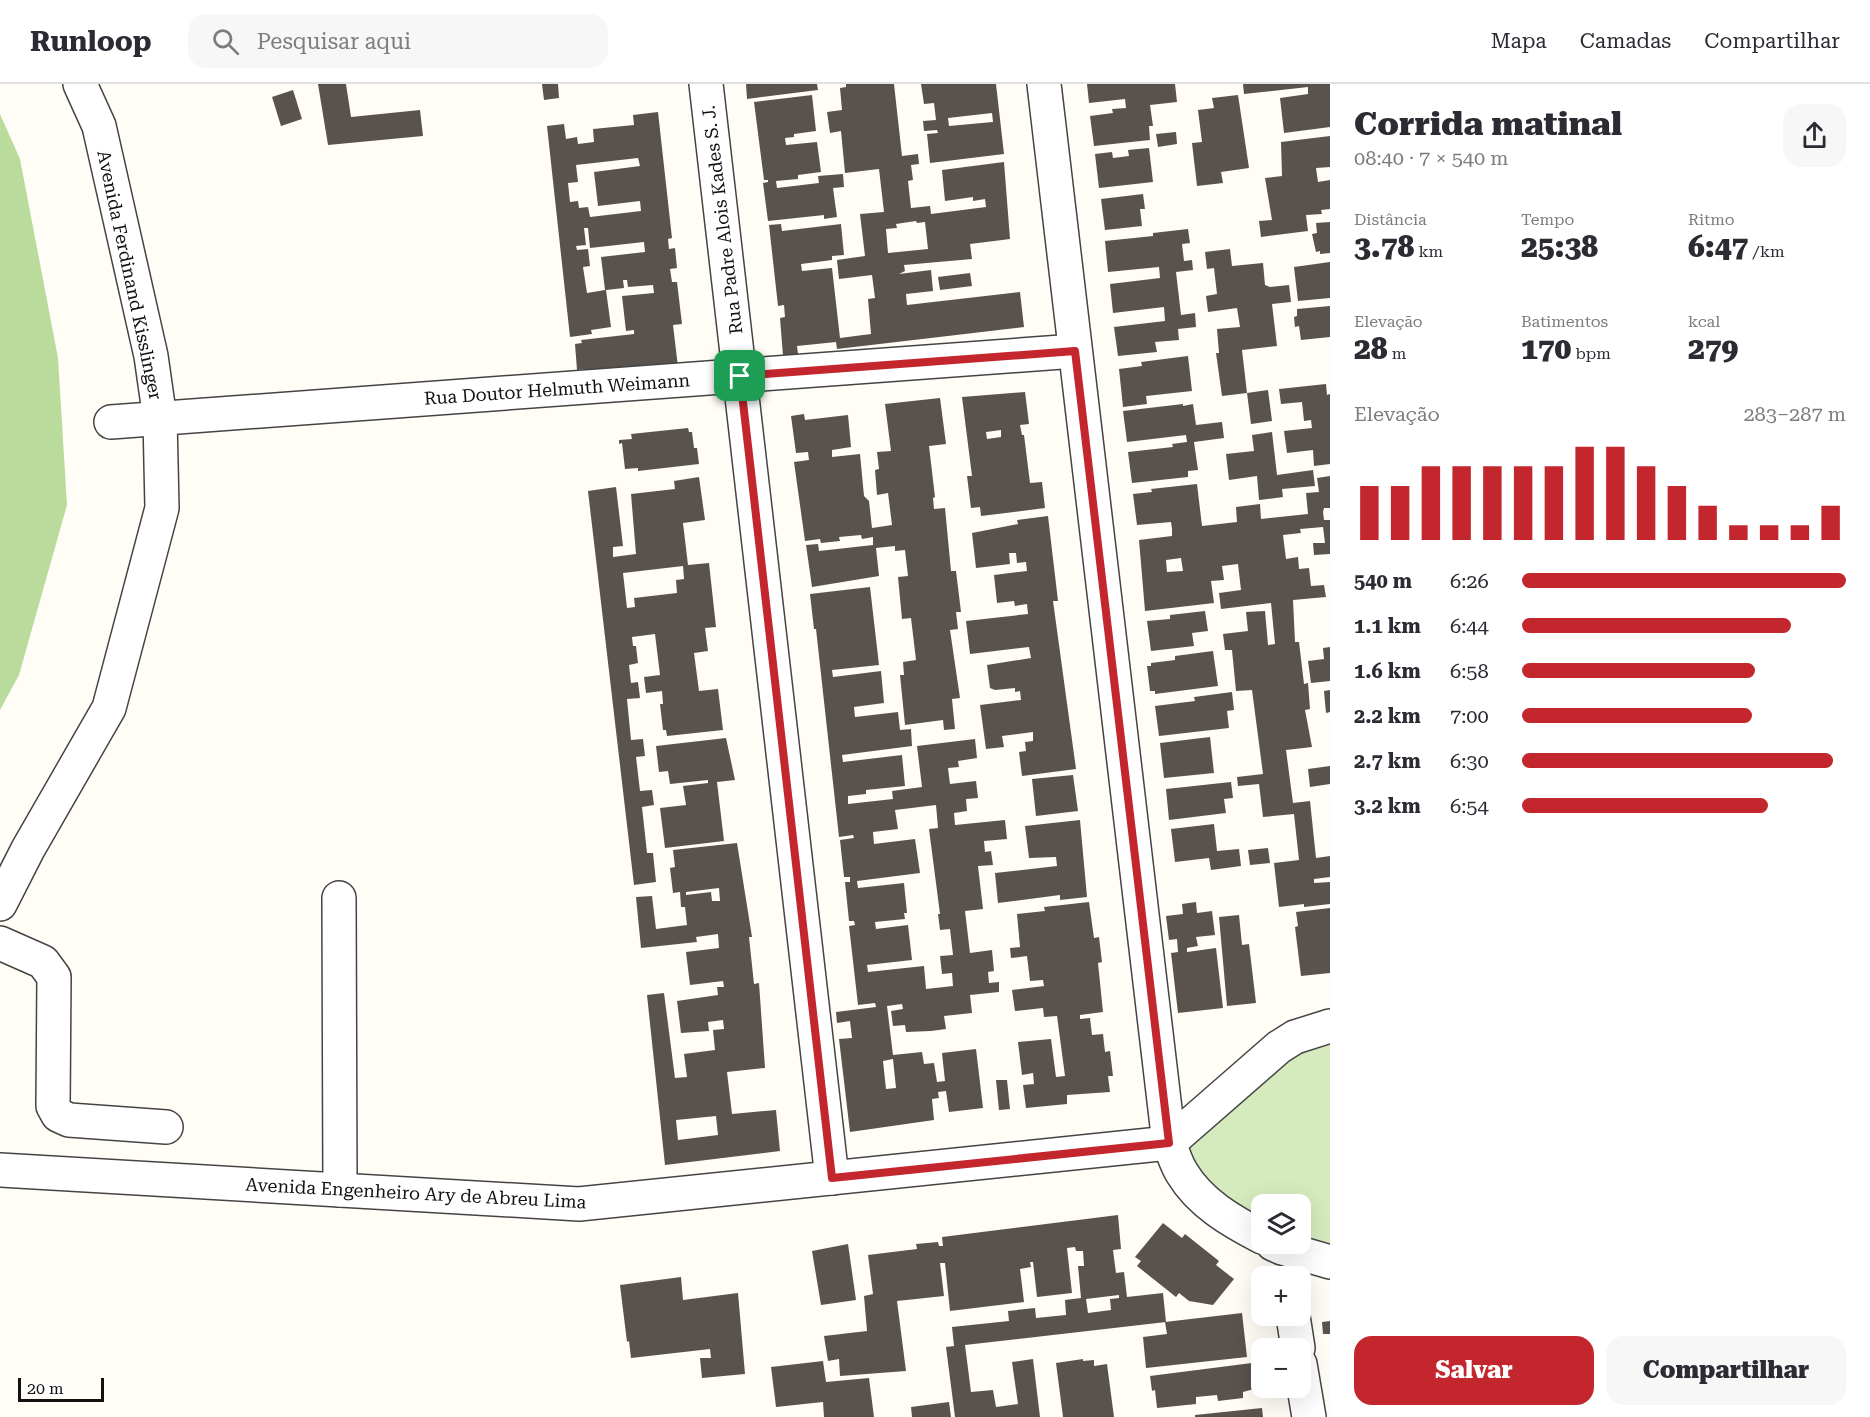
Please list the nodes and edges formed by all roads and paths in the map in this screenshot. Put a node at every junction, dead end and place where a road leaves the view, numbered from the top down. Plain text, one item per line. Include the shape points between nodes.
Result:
1 (80, 84) edge
2 (706, 84) edge
3 (1044, 84) edge
4 (1075, 351) junction
5 (740, 376) junction
6 (160, 419) junction
7 (111, 422) dead end
8 (339, 898) dead end
9 (0, 904) edge
10 (0, 943) edge
11 (1330, 1026) edge
12 (166, 1127) dead end
13 (1169, 1143) junction
14 (0, 1170) edge
15 (832, 1178) junction
16 (340, 1190) junction
17 (1251, 1235) edge
18 (1291, 1254) edge
19 (1330, 1262) edge
20 (1306, 1398) edge
21 (1309, 1417) edge

1 - 6 street, Avenida Ferdinand Kisslinger via 99,126 151,357
2 - 5 street, Rua Padre Alois Kades S. J.
3 - 4 street
4 - 5 street, Rua Doutor Helmuth Weimann
4 - 13 street
5 - 6 street, Rua Doutor Helmuth Weimann
5 - 15 street, Rua Padre Alois Kades S. J.
6 - 7 street, Rua Doutor Helmuth Weimann
6 - 9 street, Avenida Ferdinand Kisslinger via 162,508 109,708
8 - 16 street
10 - 12 street via 43,962 54,977 53,1106 58,1115 69,1120
11 - 13 street via 1295,1037 1279,1047
13 - 15 street, Avenida Engenheiro Ary de Abreu Lima
13 - 17 street via 1182,1173 1199,1194
14 - 16 street, Avenida Engenheiro Ary de Abreu Lima
15 - 16 street, Avenida Engenheiro Ary de Abreu Lima via 579,1204
18 - 19 street
20 - 21 street

